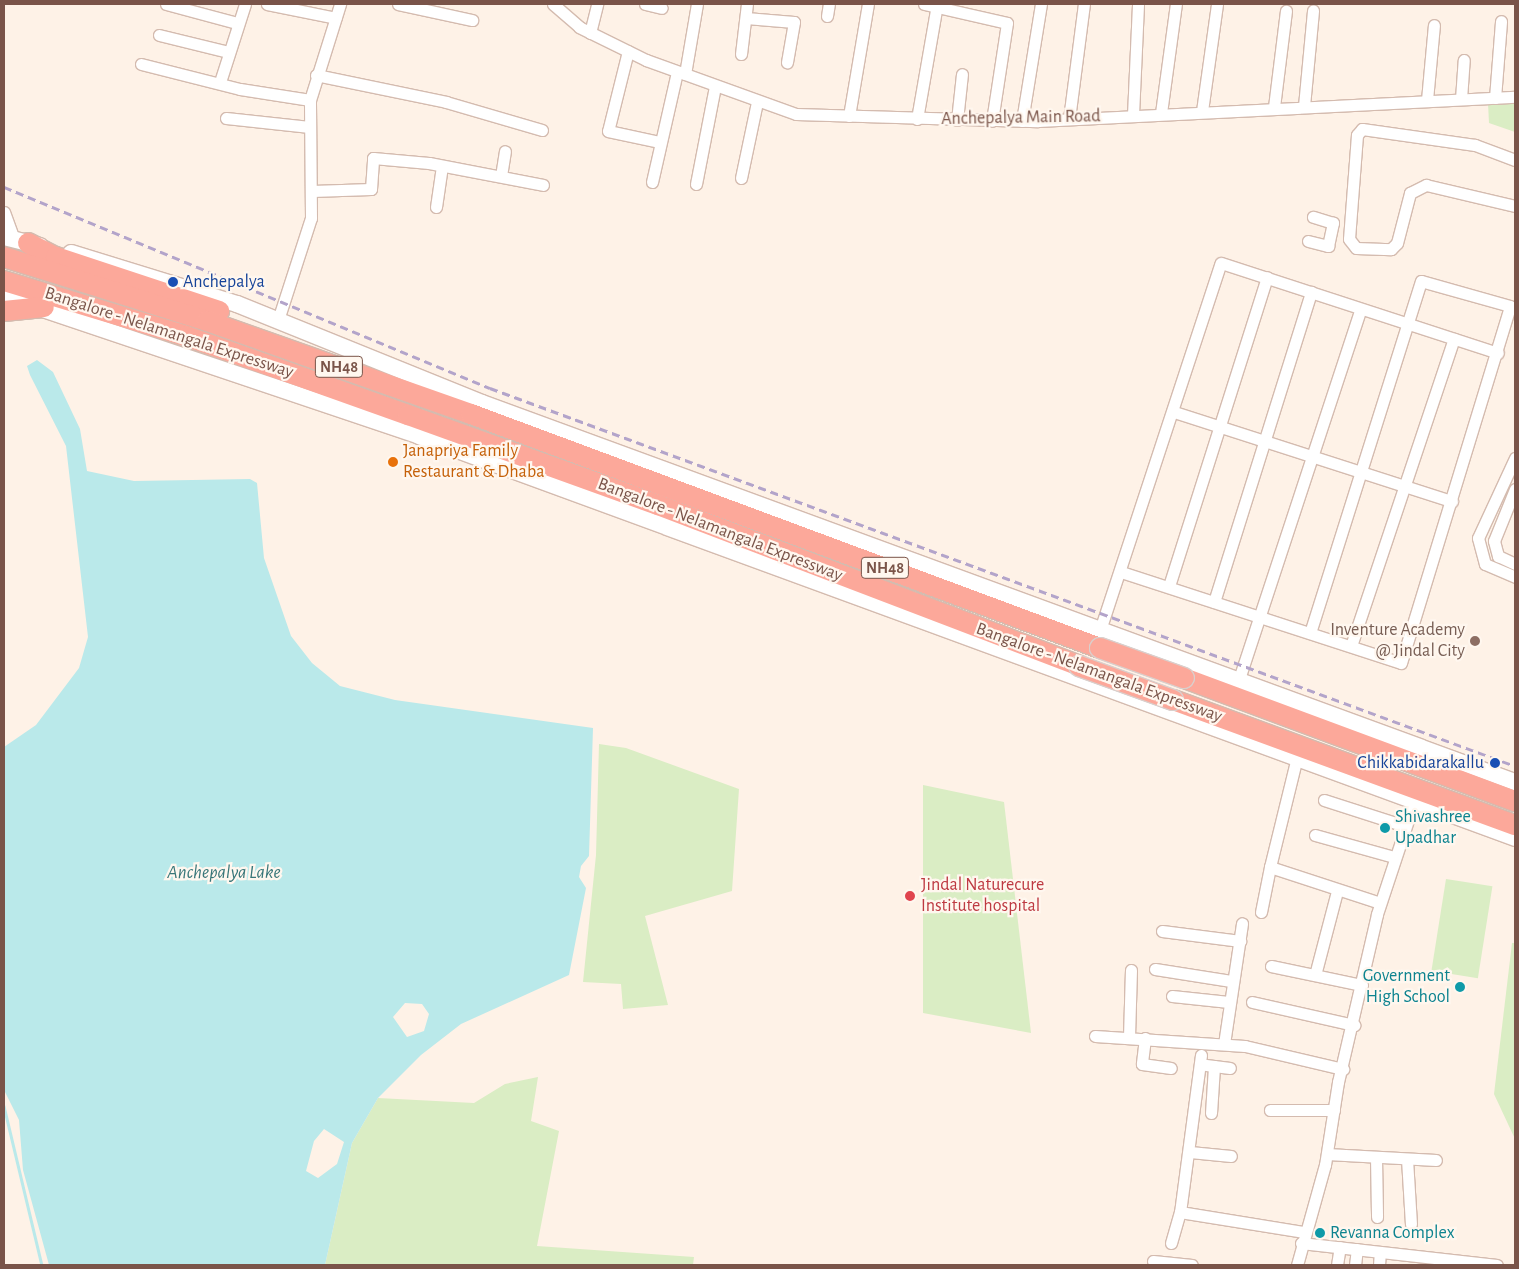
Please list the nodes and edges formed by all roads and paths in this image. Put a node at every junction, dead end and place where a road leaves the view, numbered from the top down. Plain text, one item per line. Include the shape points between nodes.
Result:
1 (166, 4) edge
2 (245, 4) edge
3 (267, 4) edge
4 (340, 4) edge
5 (398, 4) edge
6 (597, 4) edge
7 (645, 4) edge
8 (697, 4) edge
9 (747, 4) edge
10 (828, 4) edge
11 (868, 4) edge
12 (924, 4) edge
13 (1041, 4) edge
14 (1084, 4) edge
15 (1138, 4) edge
16 (1176, 4) edge
17 (1217, 4) edge
18 (556, 5) edge
19 (937, 5) edge
20 (662, 8) dead end
21 (1313, 10) dead end
22 (1286, 11) dead end
23 (827, 16) dead end
24 (336, 18) junction
25 (746, 18) junction
26 (472, 20) dead end
27 (1501, 21) dead end
28 (237, 23) junction
29 (1434, 25) dead end
30 (590, 33) junction
31 (159, 35) dead end
32 (628, 51) junction
33 (229, 52) junction
34 (741, 54) dead end
35 (1464, 60) dead end
36 (787, 62) dead end
37 (141, 64) dead end
38 (681, 73) junction
39 (316, 74) junction
40 (962, 74) dead end
41 (220, 82) junction
42 (715, 86) junction
43 (1515, 97) edge
44 (1495, 98) junction
45 (1461, 99) junction
46 (310, 100) junction
47 (1427, 100) junction
48 (757, 102) junction
49 (1304, 106) junction
50 (1274, 107) junction
51 (1202, 111) junction
52 (1161, 114) junction
53 (1133, 115) junction
54 (850, 116) junction
55 (226, 118) dead end
56 (918, 118) junction
57 (1068, 119) junction
58 (957, 120) junction
59 (992, 120) junction
60 (1022, 120) junction
61 (310, 127) junction
62 (542, 130) dead end
63 (659, 142) junction
64 (505, 151) dead end
65 (1515, 160) edge
66 (442, 166) junction
67 (501, 176) junction
68 (741, 178) dead end
69 (652, 182) dead end
70 (696, 184) dead end
71 (543, 185) dead end
72 (312, 190) junction
73 (1515, 206) edge
74 (436, 207) dead end
75 (4, 212) edge
76 (1313, 217) dead end
77 (1333, 223) junction
78 (1350, 225) junction
79 (15, 240) edge
80 (1308, 241) dead end
81 (4, 257) edge
82 (1267, 277) junction
83 (4, 280) edge
84 (1311, 292) junction
85 (4, 296) edge
86 (44, 307) junction
87 (1360, 310) junction
88 (4, 311) edge
89 (278, 320) junction
90 (1407, 323) junction
91 (1454, 339) junction
92 (1498, 353) junction
93 (1174, 412) junction
94 (471, 414) junction
95 (1218, 423) junction
96 (1263, 440) junction
97 (1312, 455) junction
98 (1515, 458) edge
99 (1361, 471) junction
100 (1506, 479) junction
101 (1408, 486) junction
102 (1515, 489) edge
103 (1452, 501) junction
104 (1515, 564) edge
105 (1121, 572) junction
106 (1515, 578) edge
107 (1169, 586) junction
108 (1214, 602) junction
109 (1260, 617) junction
110 (1100, 630) junction
111 (1310, 633) junction
112 (1131, 641) junction
113 (1351, 646) junction
114 (1150, 648) junction
115 (1238, 682) junction
116 (1113, 690) junction
117 (1134, 697) junction
118 (1297, 757) junction
119 (1515, 782) edge
120 (1324, 800) dead end
121 (1515, 801) edge
122 (1414, 802) junction
123 (1515, 825) edge
124 (1405, 826) junction
125 (1315, 835) dead end
126 (1515, 838) edge
127 (1394, 856) junction
128 (1270, 867) junction
129 (1337, 890) junction
130 (1380, 903) junction
131 (1261, 912) dead end
132 (1242, 923) dead end
133 (1162, 930) dead end
134 (1240, 941) junction
135 (1271, 966) dead end
136 (1155, 969) dead end
137 (1131, 970) dead end
138 (1315, 974) junction
139 (1231, 981) junction
140 (1362, 986) junction
141 (1172, 996) dead end
142 (1229, 1002) junction
143 (1252, 1002) dead end
144 (1354, 1025) junction
145 (1095, 1036) dead end
146 (1129, 1037) junction
147 (1145, 1038) junction
148 (1224, 1044) junction
149 (1214, 1066) junction
150 (1171, 1068) dead end
151 (1230, 1068) dead end
152 (1343, 1069) junction
153 (1270, 1110) dead end
154 (1334, 1110) junction
155 (1211, 1113) dead end
156 (1190, 1152) junction
157 (1327, 1154) junction
158 (1231, 1156) dead end
159 (1376, 1157) junction
160 (1407, 1159) junction
161 (1436, 1160) dead end
162 (1180, 1212) junction
163 (1377, 1217) dead end
164 (1411, 1224) dead end
165 (1302, 1237) junction
166 (1172, 1243) dead end
167 (1340, 1247) junction
168 (1357, 1249) junction
169 (1380, 1252) junction
170 (1153, 1261) dead end
171 (1422, 1261) edge
172 (1465, 1264) edge
173 (1192, 1265) edge
174 (1297, 1265) edge
175 (1337, 1265) edge
176 (1355, 1265) edge
177 (1379, 1265) edge
178 (1498, 1265) edge

1 - 28 street
2 - 28 street
3 - 24 street
4 - 24 street
5 - 26 street
6 - 30 street
7 - 20 street
8 - 38 street
9 - 25 street
10 - 23 street
11 - 54 street
12 - 19 street
13 - 60 street
14 - 57 street
15 - 53 street
16 - 52 street
17 - 51 street
18 - 30 street, Anchepalya Main Road
19 - 56 street
19 - 59 street via 1007,23
21 - 49 street
22 - 50 street
24 - 39 street
25 - 34 street
25 - 36 street via 794,22
27 - 44 street
28 - 33 street
29 - 47 street
30 - 32 street, Anchepalya Main Road
31 - 33 street
32 - 38 street, Anchepalya Main Road
32 - 63 street via 608,131
33 - 41 street
35 - 45 street
37 - 41 street
38 - 42 street, Anchepalya Main Road
38 - 63 street
39 - 46 street
39 - 62 street via 446,102
40 - 58 street
41 - 46 street
42 - 48 street, Anchepalya Main Road
42 - 70 street
43 - 44 street, Anchepalya Main Road
44 - 45 street, Anchepalya Main Road
45 - 47 street, Anchepalya Main Road
46 - 61 street
47 - 49 street, Anchepalya Main Road
48 - 54 street, Anchepalya Main Road via 796,114
48 - 68 street
49 - 50 street, Anchepalya Main Road
50 - 51 street, Anchepalya Main Road
51 - 52 street, Anchepalya Main Road
52 - 53 street, Anchepalya Main Road
53 - 57 street, Anchepalya Main Road
54 - 56 street, Anchepalya Main Road
55 - 61 street
56 - 58 street, Anchepalya Main Road
57 - 60 street, Anchepalya Main Road
58 - 59 street, Anchepalya Main Road
59 - 60 street, Anchepalya Main Road
61 - 72 street
63 - 69 street
64 - 67 street
65 - 78 street via 1475,145 1362,129 1357,135
66 - 67 street
66 - 72 street via 373,158 371,189
66 - 74 street
67 - 71 street
72 - 89 street via 309,231
73 - 78 street via 1426,185 1410,192 1397,243 1391,249 1352,247
75 - 79 street
76 - 77 street
77 - 78 street
77 - 80 street via 1328,246
79 - 89 street via 173,282
79 - 94 highway via 384,370
81 - 94 highway, Bangalore - Nelamangala Expressway / NH48 via 207,321
82 - 84 street
82 - 93 street via 1222,263
82 - 95 street
83 - 123 highway, Bangalore - Nelamangala Expressway / NH48, bridge via 186,336 658,505 1070,662
84 - 87 street
84 - 96 street
85 - 86 street
86 - 88 highway
86 - 116 street via 420,436
87 - 90 street
87 - 97 street
89 - 110 street via 482,403
90 - 91 street
90 - 92 street via 1421,280 1510,306
90 - 99 street
91 - 92 street
91 - 101 street
92 - 103 street
93 - 95 street
93 - 105 street
94 - 121 highway, Bangalore - Nelamangala Expressway / NH48, bridge
95 - 96 street
95 - 107 street
96 - 97 street
96 - 108 street
97 - 99 street
97 - 109 street
98 - 100 street
99 - 101 street
99 - 111 street
100 - 102 street
100 - 106 street via 1478,538 1486,564
101 - 103 street
101 - 113 street
102 - 104 street via 1494,541 1498,556
103 - 113 street via 1412,616 1402,663
105 - 107 street
105 - 110 street
107 - 108 street
108 - 109 street
109 - 111 street
109 - 115 street
110 - 112 street
111 - 113 street
112 - 114 street
112 - 116 street
114 - 115 street
114 - 117 street
115 - 119 street
116 - 117 street
117 - 118 street
118 - 122 street
118 - 128 street
120 - 124 street
122 - 124 street
122 - 126 street
124 - 127 street
125 - 127 street
127 - 130 street
128 - 129 street
128 - 131 street
129 - 130 street
129 - 138 street
130 - 140 street
132 - 134 street
133 - 134 street
134 - 139 street
135 - 138 street
136 - 139 street
137 - 146 street
138 - 140 street
139 - 142 street
140 - 144 street
141 - 142 street
142 - 148 street
143 - 144 street
144 - 152 street
145 - 146 street
146 - 147 street
147 - 148 street
147 - 150 street via 1142,1064
148 - 152 street
149 - 151 street
149 - 155 street
149 - 156 street via 1200,1060
152 - 154 street
153 - 154 street
154 - 157 street
156 - 158 street
156 - 162 street
157 - 159 street
157 - 165 street
159 - 160 street
159 - 163 street
160 - 161 street
160 - 164 street
162 - 165 street
162 - 166 street
165 - 167 street
165 - 174 street
167 - 168 street
167 - 175 street
168 - 169 street
168 - 176 street
169 - 171 street
169 - 177 street
170 - 173 street
171 - 172 street
172 - 178 street

